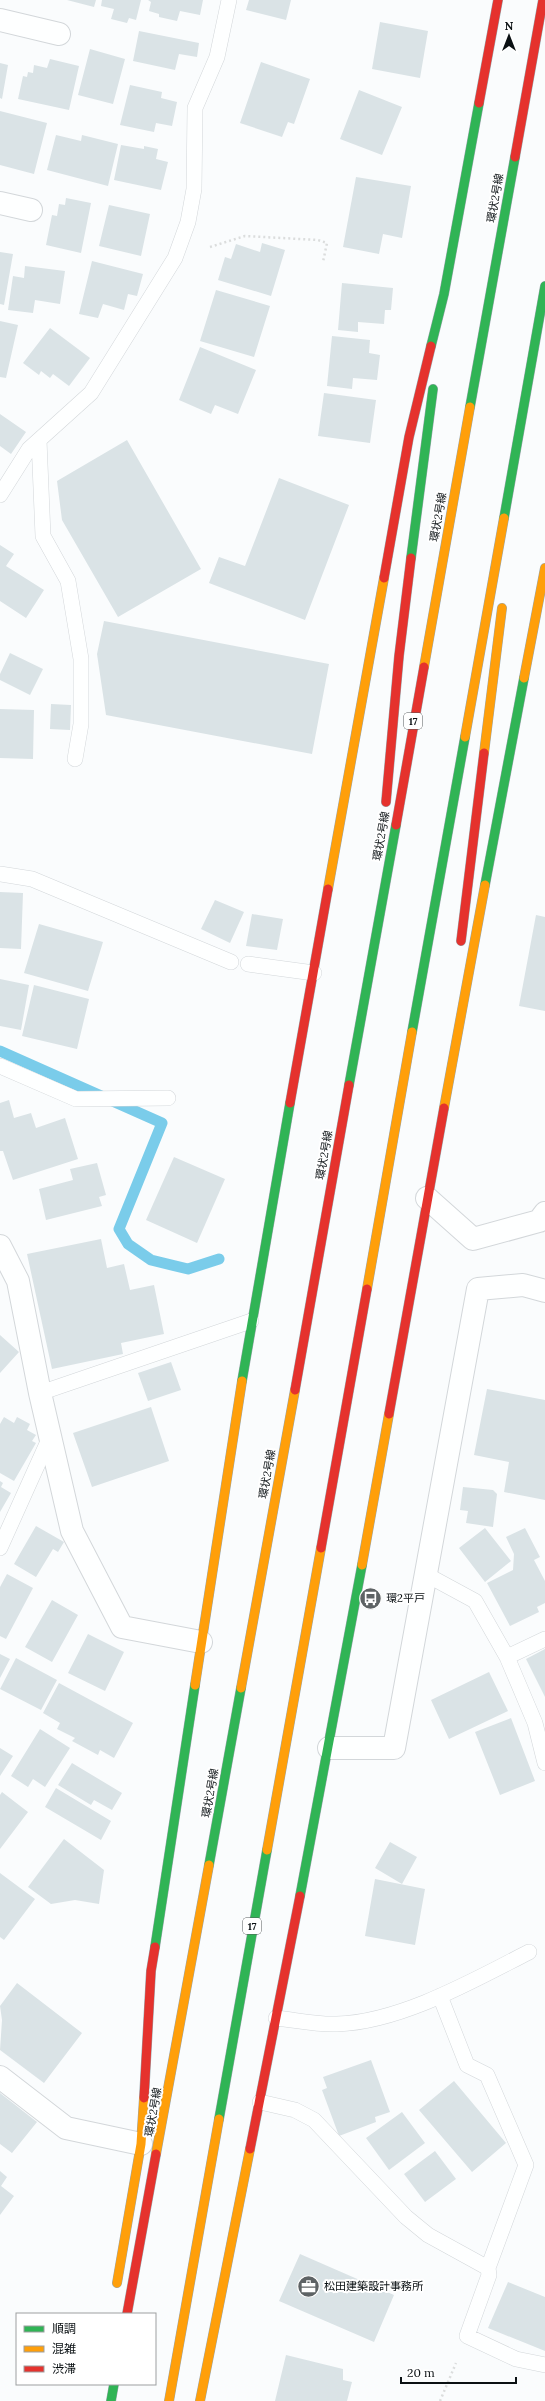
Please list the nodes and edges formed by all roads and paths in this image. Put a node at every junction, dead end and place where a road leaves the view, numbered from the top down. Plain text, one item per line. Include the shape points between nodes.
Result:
1 (229, 0) edge
2 (498, 0) edge
3 (543, 0) edge
4 (0, 20) edge
5 (59, 34) dead end
6 (0, 202) edge
7 (31, 210) dead end
8 (180, 246) junction
9 (322, 262) dead end
10 (545, 286) edge
11 (444, 294) junction
12 (532, 365) junction
13 (39, 440) junction
14 (0, 495) edge
15 (512, 531) dead end
16 (545, 568) edge
17 (503, 602) dead end
18 (74, 759) dead end
19 (385, 812) dead end
20 (381, 851) dead end
21 (0, 874) edge
22 (460, 949) dead end
23 (371, 961) junction
24 (230, 962) dead end
25 (248, 964) dead end
26 (314, 973) junction
27 (454, 996) dead end
28 (0, 1066) edge
29 (168, 1098) dead end
30 (435, 1154) junction
31 (427, 1198) junction
32 (545, 1213) edge
33 (0, 1246) edge
34 (545, 1291) edge
35 (251, 1321) junction
36 (40, 1393) junction
37 (50, 1437) junction
38 (0, 1548) edge
39 (427, 1575) junction
40 (545, 1639) edge
41 (201, 1642) junction
42 (507, 1657) junction
43 (329, 1748) junction
44 (545, 1763) edge
45 (530, 1952) dead end
46 (440, 1996) junction
47 (276, 2018) junction
48 (0, 2077) edge
49 (260, 2102) junction
50 (141, 2144) junction
51 (488, 2268) junction
52 (116, 2291) dead end
53 (127, 2313) edge
54 (467, 2336) junction
55 (545, 2365) edge
56 (114, 2385) edge
57 (111, 2401) edge
58 (169, 2401) edge
59 (200, 2401) edge
60 (440, 2401) edge

1 - 8 lane via 217,57 195,108 194,189 188,222
2 - 11 main road
3 - 23 main road, 環状2号線 / 17
4 - 5 street
6 - 7 street
8 - 9 path via 202,250 245,236 318,240 327,243
8 - 13 lane via 91,393
10 - 12 main road, 17
11 - 19 main road via 399,656
11 - 26 main road via 408,444
12 - 15 main road
12 - 58 main road, 17 via 336,1451
13 - 14 lane via 29,449
13 - 18 lane via 43,536 68,581 81,659 81,724
16 - 30 main road
17 - 22 main road
20 - 23 main road
21 - 24 lane via 32,879
23 - 53 main road, 環状2号線 / 17
25 - 26 lane
26 - 35 main road
27 - 30 main road
28 - 29 lane via 76,1099
30 - 31 main road
31 - 32 street via 473,1239 539,1221
31 - 43 main road
33 - 36 street via 18,1281
34 - 39 street via 523,1285 478,1289
35 - 36 lane
35 - 41 main road
36 - 37 street
37 - 38 lane
37 - 41 street via 72,1531 122,1627
39 - 42 lane via 475,1601
39 - 43 street via 394,1748
40 - 42 lane
41 - 50 main road via 151,1971
42 - 44 lane via 535,1723
43 - 47 main road
45 - 46 lane
46 - 47 lane via 380,2017 337,2024
46 - 51 lane via 467,2065 487,2075 526,2165
47 - 49 main road
48 - 50 street via 66,2128
49 - 51 lane via 295,2110 314,2120 406,2217 428,2235
49 - 59 main road
50 - 52 main road
51 - 54 lane via 489,2275
54 - 55 lane via 516,2359
54 - 60 path
56 - 57 main road

